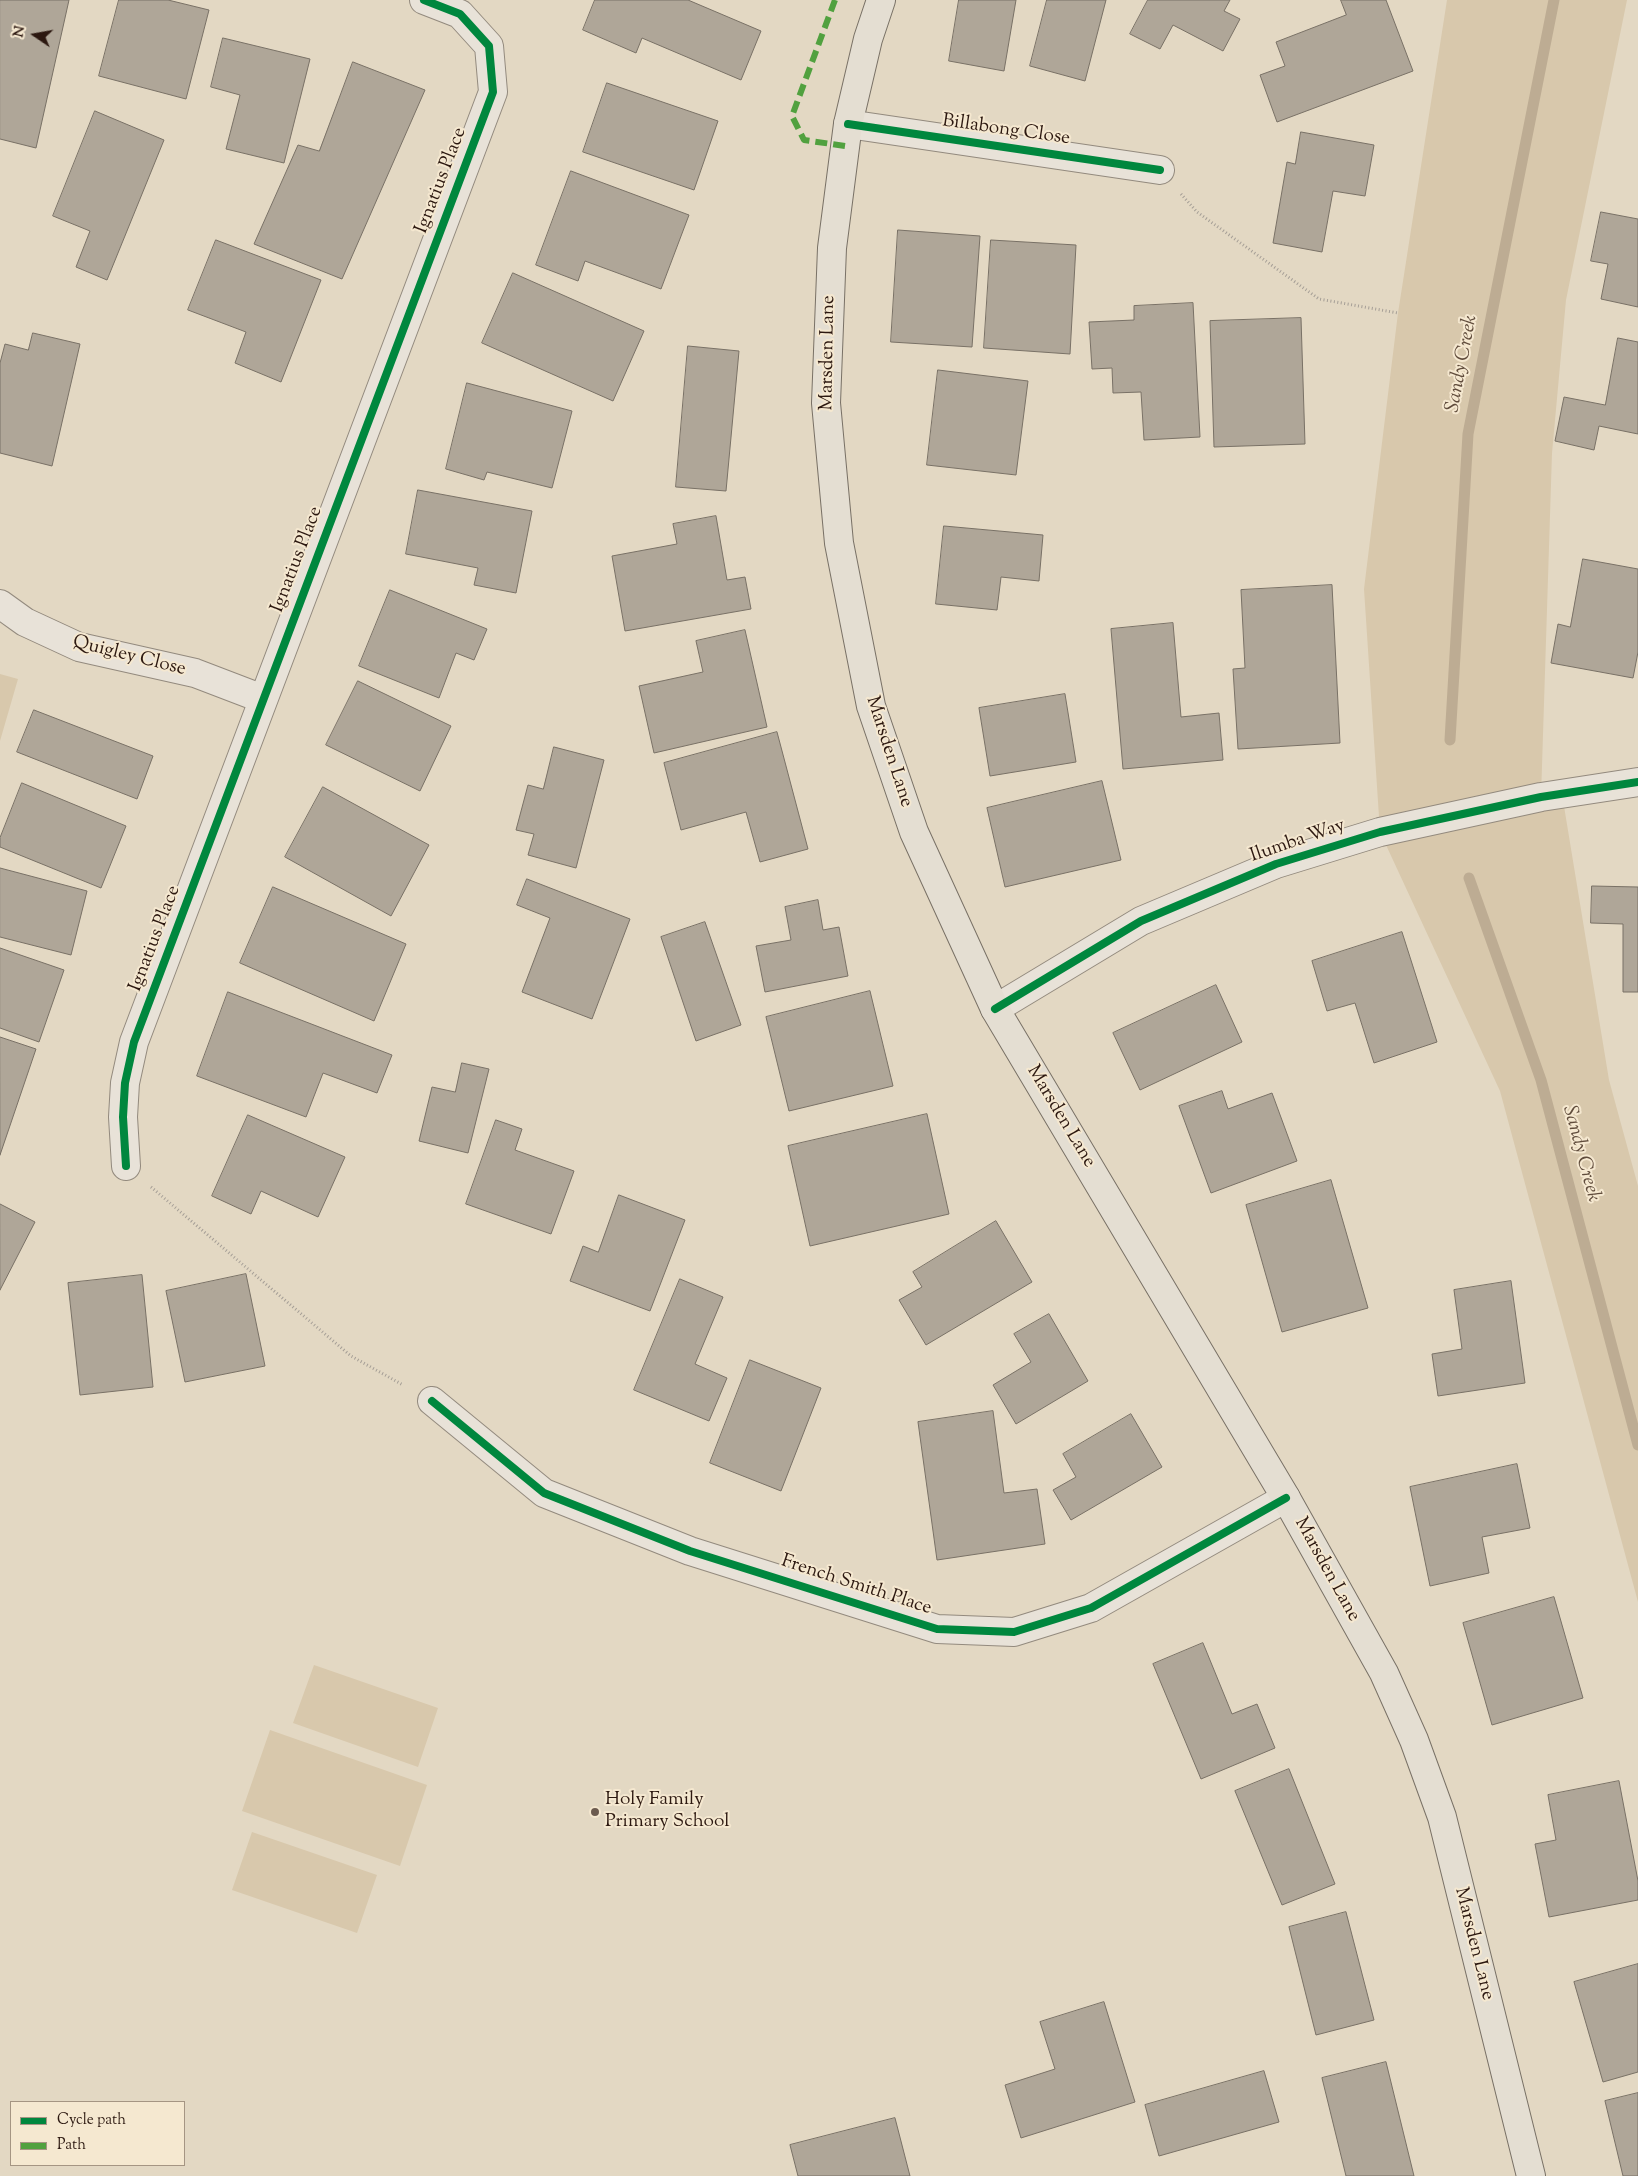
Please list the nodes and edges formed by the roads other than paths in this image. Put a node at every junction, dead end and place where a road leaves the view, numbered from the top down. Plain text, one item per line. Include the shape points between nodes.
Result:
1 (424, 0) edge
2 (881, 0) edge
3 (848, 124) junction
4 (1160, 170) road end
5 (0, 604) edge
6 (263, 699) junction
7 (1638, 782) edge
8 (995, 1008) junction
9 (126, 1166) road end
10 (432, 1401) road end
11 (1286, 1498) junction
12 (1531, 2176) edge

1 - 6 street, Ignatius Place via 460,14 489,46 493,92
2 - 3 main road, Marsden Lane via 868,39
3 - 4 street, Billabong Close
3 - 8 main road, Marsden Lane via 832,248 826,403 839,543 871,706 889,760 914,832
5 - 6 street, Quigley Close via 25,622 79,647 195,674
6 - 9 street, Ignatius Place via 134,1042 122,1117
7 - 8 street, Ilumba Way via 1541,797 1380,832 1276,864 1141,921
8 - 11 main road, Marsden Lane
10 - 11 street, French Smith Place via 544,1493 690,1551 937,1629 1014,1632 1091,1608
11 - 12 main road, Marsden Lane via 1384,1673 1414,1740 1442,1816

